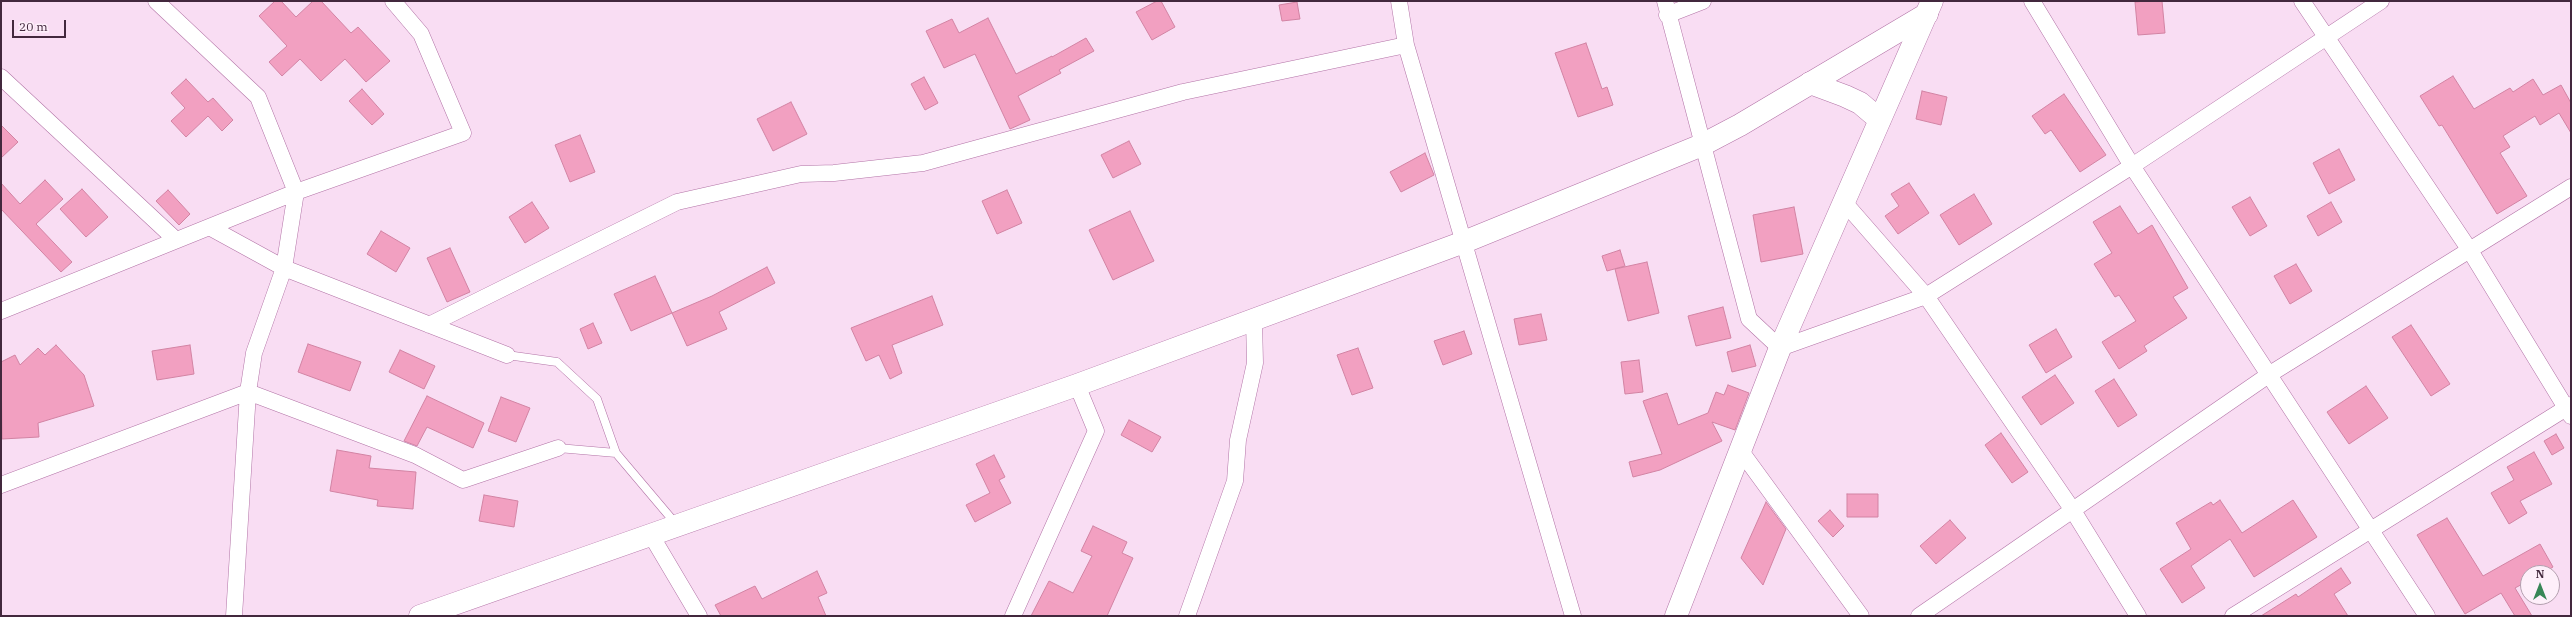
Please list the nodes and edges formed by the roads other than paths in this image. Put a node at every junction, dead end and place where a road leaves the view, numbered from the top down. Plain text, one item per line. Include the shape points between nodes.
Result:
1 (156, 1) edge
2 (393, 1) edge
3 (1399, 1) edge
4 (1703, 1) edge
5 (2032, 1) edge
6 (2302, 1) edge
7 (2381, 1) edge
8 (1929, 7) edge
9 (1666, 8) edge
10 (2326, 37) junction
11 (1406, 45) junction
12 (1, 77) edge
13 (1810, 83) junction
14 (1880, 120) junction
15 (1702, 146) junction
16 (2132, 166) junction
17 (2571, 187) edge
18 (296, 192) junction
19 (1844, 202) junction
20 (211, 228) junction
21 (176, 240) junction
22 (1464, 242) junction
23 (2469, 249) junction
24 (284, 268) junction
25 (1926, 296) junction
26 (1, 311) edge
27 (1254, 320) junction
28 (428, 325) junction
29 (1780, 348) junction
30 (507, 355) joint
31 (2270, 374) junction
32 (1077, 385) junction
33 (248, 392) junction
34 (2570, 410) edge
35 (558, 448) joint
36 (1740, 450) junction
37 (616, 453) junction
38 (1, 485) edge
39 (2072, 509) junction
40 (678, 526) junction
41 (2371, 531) junction
42 (651, 535) junction
43 (234, 616) edge
44 (420, 616) edge
45 (700, 616) edge
46 (1013, 616) edge
47 (1187, 616) edge
48 (1573, 616) edge
49 (1676, 616) edge
50 (1860, 616) edge
51 (1919, 616) edge
52 (2138, 616) edge
53 (2233, 616) edge
54 (2427, 616) edge

1 - 18 street via 258,97
2 - 18 street via 421,34 463,133
3 - 11 street
4 - 9 street
5 - 16 street
6 - 10 street
7 - 10 street
8 - 13 main road
8 - 14 main road
9 - 15 street
10 - 16 street
10 - 23 street
11 - 22 street
11 - 28 street via 1183,92 923,163 801,174 677,202
12 - 21 street
13 - 14 main road via 1860,103
13 - 15 main road
14 - 19 main road
15 - 22 main road
15 - 29 street via 1749,319
16 - 25 street
16 - 31 street
17 - 23 street
18 - 20 street
18 - 24 street
19 - 25 street
19 - 29 main road
20 - 21 street
20 - 24 street
21 - 26 street
22 - 27 main road
22 - 48 street
23 - 31 street
23 - 34 street
24 - 28 street
24 - 33 street via 254,353
25 - 29 street
25 - 39 street
27 - 32 main road
27 - 47 street via 1255,363 1238,440 1235,481
28 - 30 street
29 - 36 main road
30 - 37 lane via 557,362 597,399
31 - 39 street
31 - 41 street
32 - 40 main road
32 - 46 street via 1096,432
33 - 35 street via 415,455 463,480
33 - 38 street
33 - 43 street
34 - 41 street
35 - 37 lane
36 - 49 main road
36 - 50 street
37 - 40 lane
39 - 51 street
39 - 52 street
40 - 42 main road
41 - 53 street
41 - 54 street
42 - 44 main road
42 - 45 street

